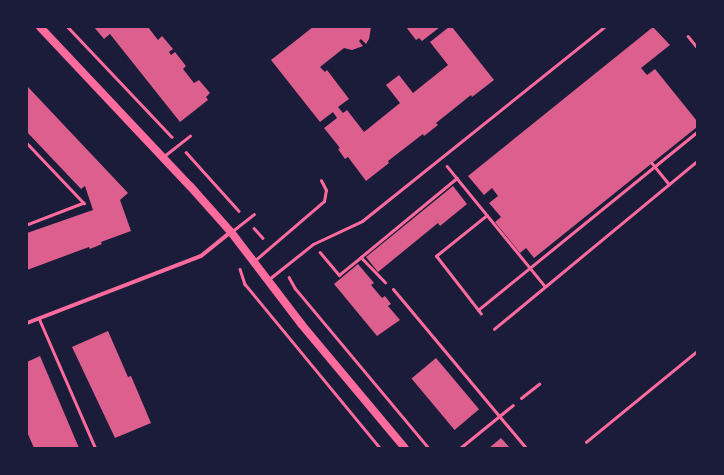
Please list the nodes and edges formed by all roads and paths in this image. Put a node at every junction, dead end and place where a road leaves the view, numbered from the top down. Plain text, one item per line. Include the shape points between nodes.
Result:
1 (40, 27) edge
2 (604, 27) edge
3 (688, 36) dead end
4 (697, 47) edge
5 (697, 132) edge
6 (190, 136) dead end
7 (27, 143) edge
8 (163, 157) junction
9 (440, 158) junction
10 (697, 161) edge
11 (652, 163) dead end
12 (654, 166) junction
13 (457, 178) junction
14 (321, 180) dead end
15 (669, 184) junction
16 (254, 214) dead end
17 (487, 215) junction
18 (27, 225) edge
19 (231, 232) junction
20 (313, 244) junction
21 (361, 256) junction
22 (252, 262) junction
23 (283, 268) junction
24 (530, 268) junction
25 (375, 273) dead end
26 (267, 281) junction
27 (545, 286) junction
28 (393, 289) dead end
29 (478, 310) junction
30 (481, 314) dead end
31 (39, 319) junction
32 (27, 323) edge
33 (494, 329) dead end
34 (697, 351) edge
35 (539, 384) dead end
36 (513, 405) joint
37 (500, 417) junction
38 (586, 442) dead end
39 (95, 448) edge
40 (405, 448) edge
41 (429, 448) edge
42 (460, 448) edge
43 (526, 448) edge

1 - 8 main road
2 - 9 lane
3 - 4 path
5 - 12 path
6 - 8 lane
7 - 18 path via 84,203
8 - 19 main road
9 - 13 path
9 - 20 lane via 362,221
10 - 15 path
11 - 12 path
12 - 15 path
12 - 24 path
13 - 17 path
13 - 21 path
14 - 22 lane via 326,190 324,201
15 - 27 path
16 - 19 lane
17 - 24 path
17 - 29 path via 436,256
19 - 22 main road
19 - 31 street via 201,256
20 - 21 path via 339,275
20 - 23 lane
21 - 25 path
22 - 26 main road
23 - 26 lane
23 - 41 path via 295,288
24 - 27 path
24 - 29 path
26 - 40 main road
27 - 33 path
28 - 37 lane
29 - 30 path
31 - 32 street
31 - 39 lane
34 - 38 path
35 - 36 path
36 - 37 lane
37 - 42 lane
37 - 43 lane

